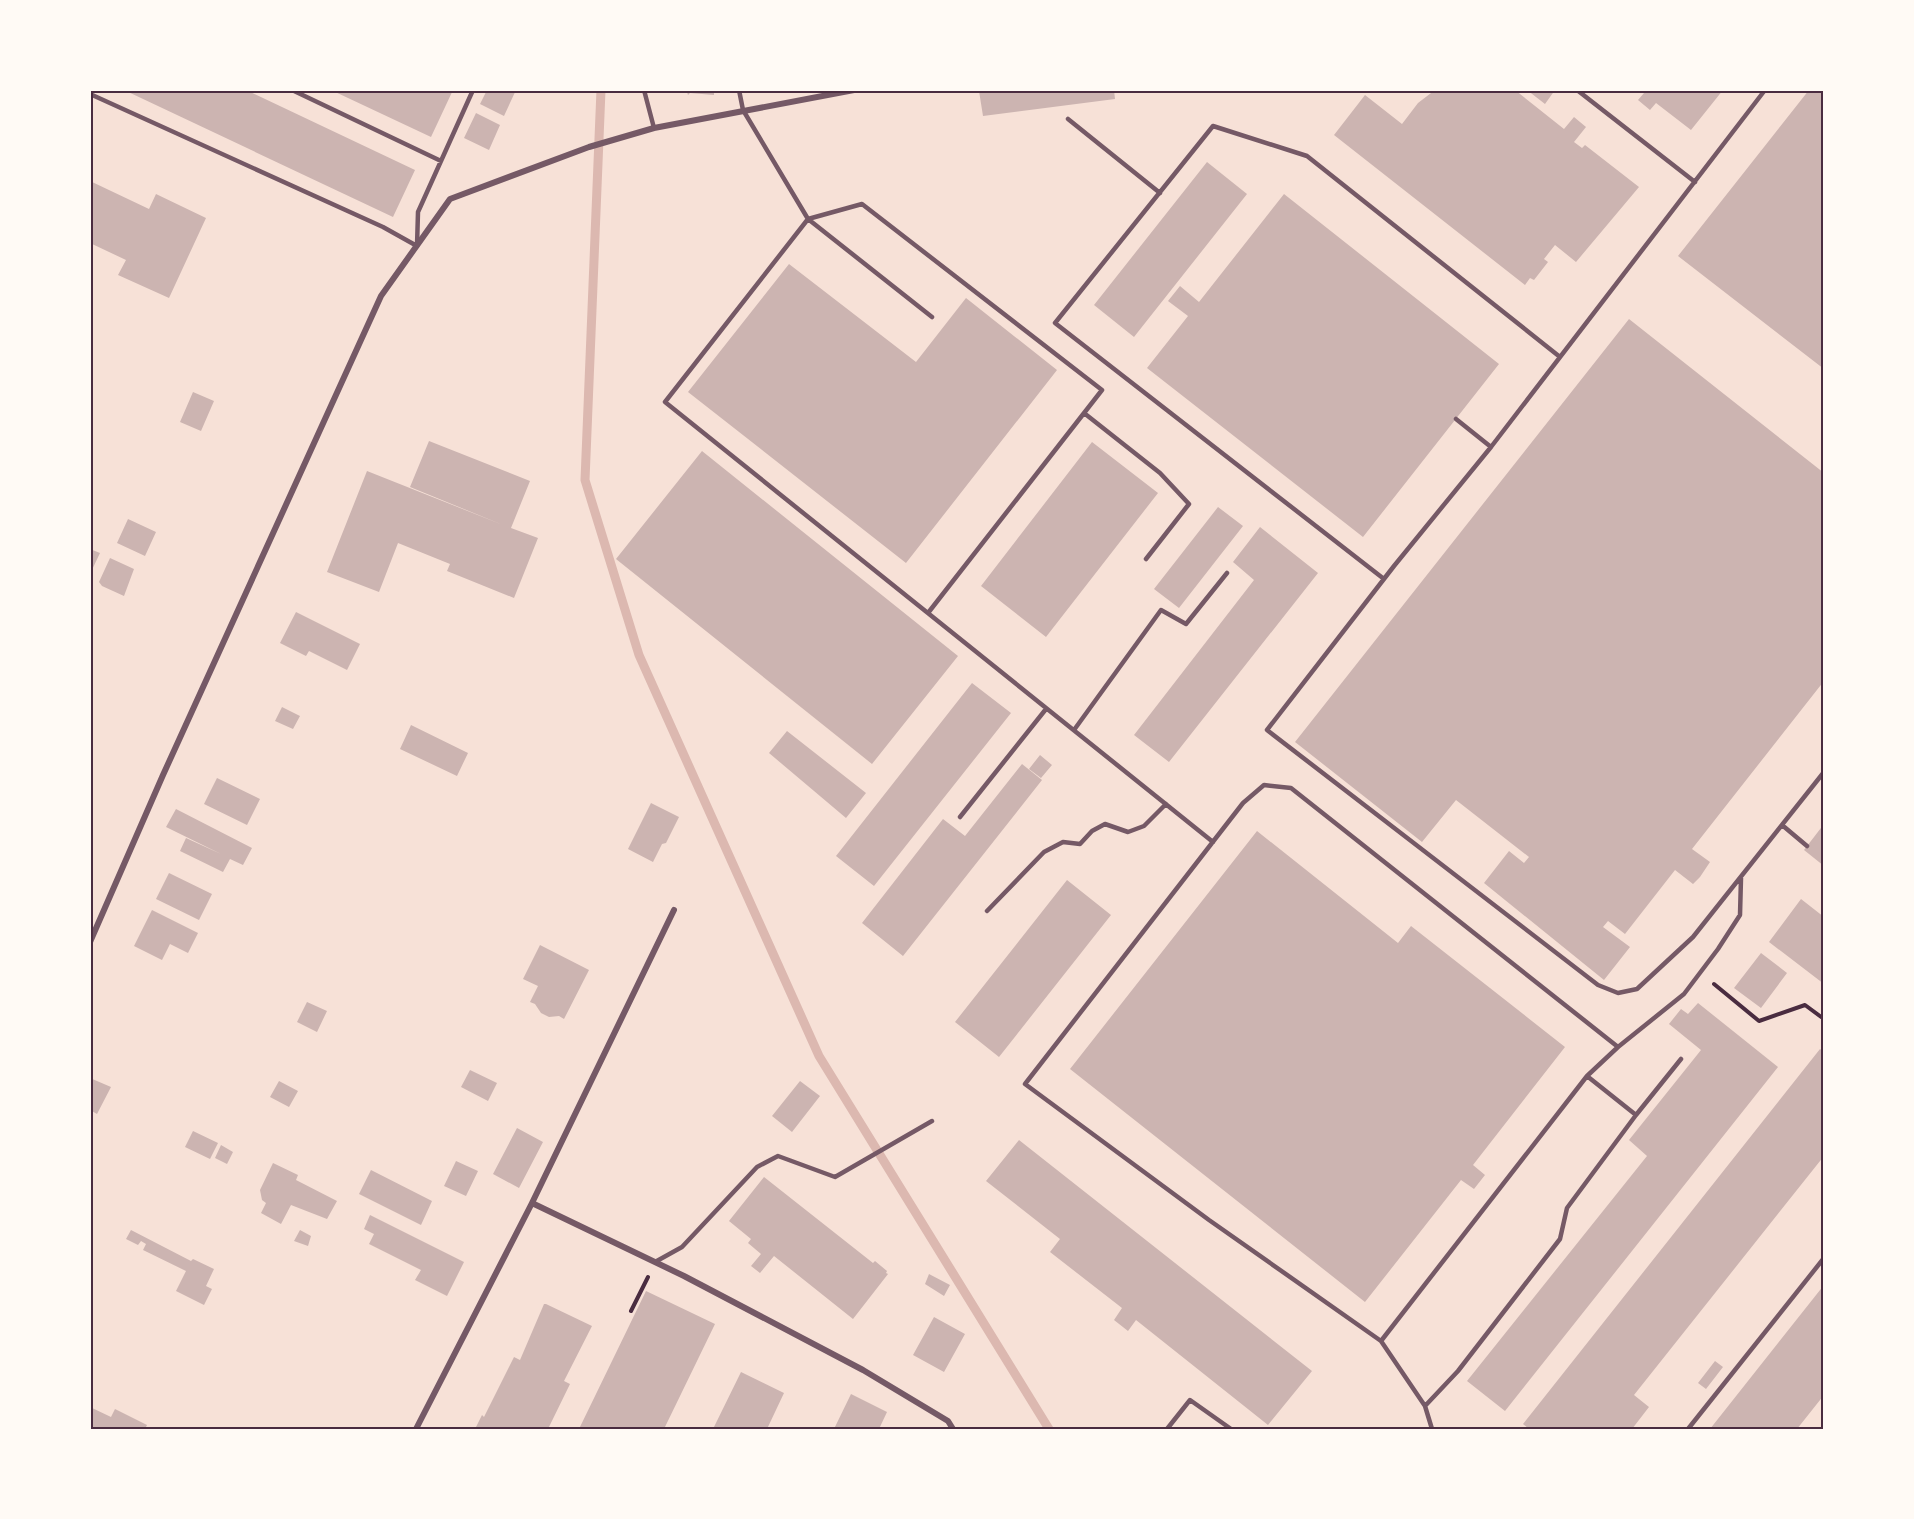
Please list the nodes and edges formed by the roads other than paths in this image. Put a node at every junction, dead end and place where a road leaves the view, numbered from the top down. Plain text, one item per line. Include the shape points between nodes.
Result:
1 (292, 90) edge
2 (473, 90) edge
3 (644, 90) edge
4 (739, 90) edge
5 (854, 90) edge
6 (1577, 90) edge
7 (1765, 90) edge
8 (835, 92) edge
9 (90, 94) edge
10 (743, 110) junction
11 (1068, 119) dead end
12 (654, 128) junction
13 (441, 160) junction
14 (1695, 182) junction
15 (1160, 193) junction
16 (808, 219) junction
17 (417, 246) junction
18 (932, 317) dead end
19 (1560, 357) junction
20 (1084, 413) junction
21 (1456, 418) dead end
22 (1491, 447) junction
23 (1146, 559) dead end
24 (1227, 573) dead end
25 (1384, 579) junction
26 (928, 613) junction
27 (1046, 709) junction
28 (1074, 730) junction
29 (1824, 772) edge
30 (1166, 804) junction
31 (960, 817) dead end
32 (1782, 825) junction
33 (1213, 842) junction
34 (1807, 846) dead end
35 (1742, 876) junction
36 (674, 910) dead end
37 (987, 911) dead end
38 (90, 942) edge
39 (1618, 1047) junction
40 (1681, 1059) dead end
41 (1587, 1076) junction
42 (1636, 1115) junction
43 (932, 1121) dead end
44 (532, 1203) junction
45 (1824, 1258) edge
46 (655, 1262) junction
47 (1381, 1341) junction
48 (1425, 1406) junction
49 (416, 1429) edge
50 (953, 1429) edge
51 (1167, 1429) edge
52 (1230, 1429) edge
53 (1432, 1429) edge
54 (1688, 1429) edge

1 - 13 lane
2 - 13 lane
3 - 12 lane
4 - 10 lane
5 - 8 street
6 - 14 lane
7 - 14 lane
8 - 10 street
9 - 17 lane
10 - 12 street
10 - 16 lane
11 - 15 lane
12 - 17 street via 590,147 450,199
13 - 17 lane via 418,212
14 - 19 lane
15 - 19 lane via 1213,126 1307,156
15 - 25 lane via 1055,323
16 - 18 lane
16 - 20 lane via 862,204 1102,390
16 - 26 lane via 665,402
17 - 38 street via 381,296
19 - 22 lane
20 - 23 lane via 1160,473 1189,504
20 - 26 lane
21 - 22 lane
22 - 25 lane
24 - 28 lane via 1186,624 1161,610
25 - 35 lane via 1267,730 1598,985 1618,993 1637,989 1693,937
26 - 27 lane
27 - 28 lane
27 - 31 lane
28 - 30 lane
29 - 32 lane
30 - 33 lane
30 - 37 lane via 1144,826 1128,832 1105,824 1080,844 1063,842 1044,852
32 - 34 lane
32 - 35 lane
33 - 39 lane via 1243,803 1264,785 1291,788
33 - 47 lane via 1025,1084
35 - 39 lane via 1740,915 1700,973 1684,994
36 - 44 street
39 - 41 lane
40 - 42 lane
41 - 42 lane
41 - 47 lane
42 - 48 lane via 1567,1208 1560,1239 1458,1371
43 - 46 lane via 836,1177 778,1156 757,1167 682,1247
44 - 46 street
44 - 49 street
45 - 54 lane
46 - 50 street via 863,1370 948,1421
47 - 48 lane
48 - 53 lane
51 - 52 lane via 1190,1400

